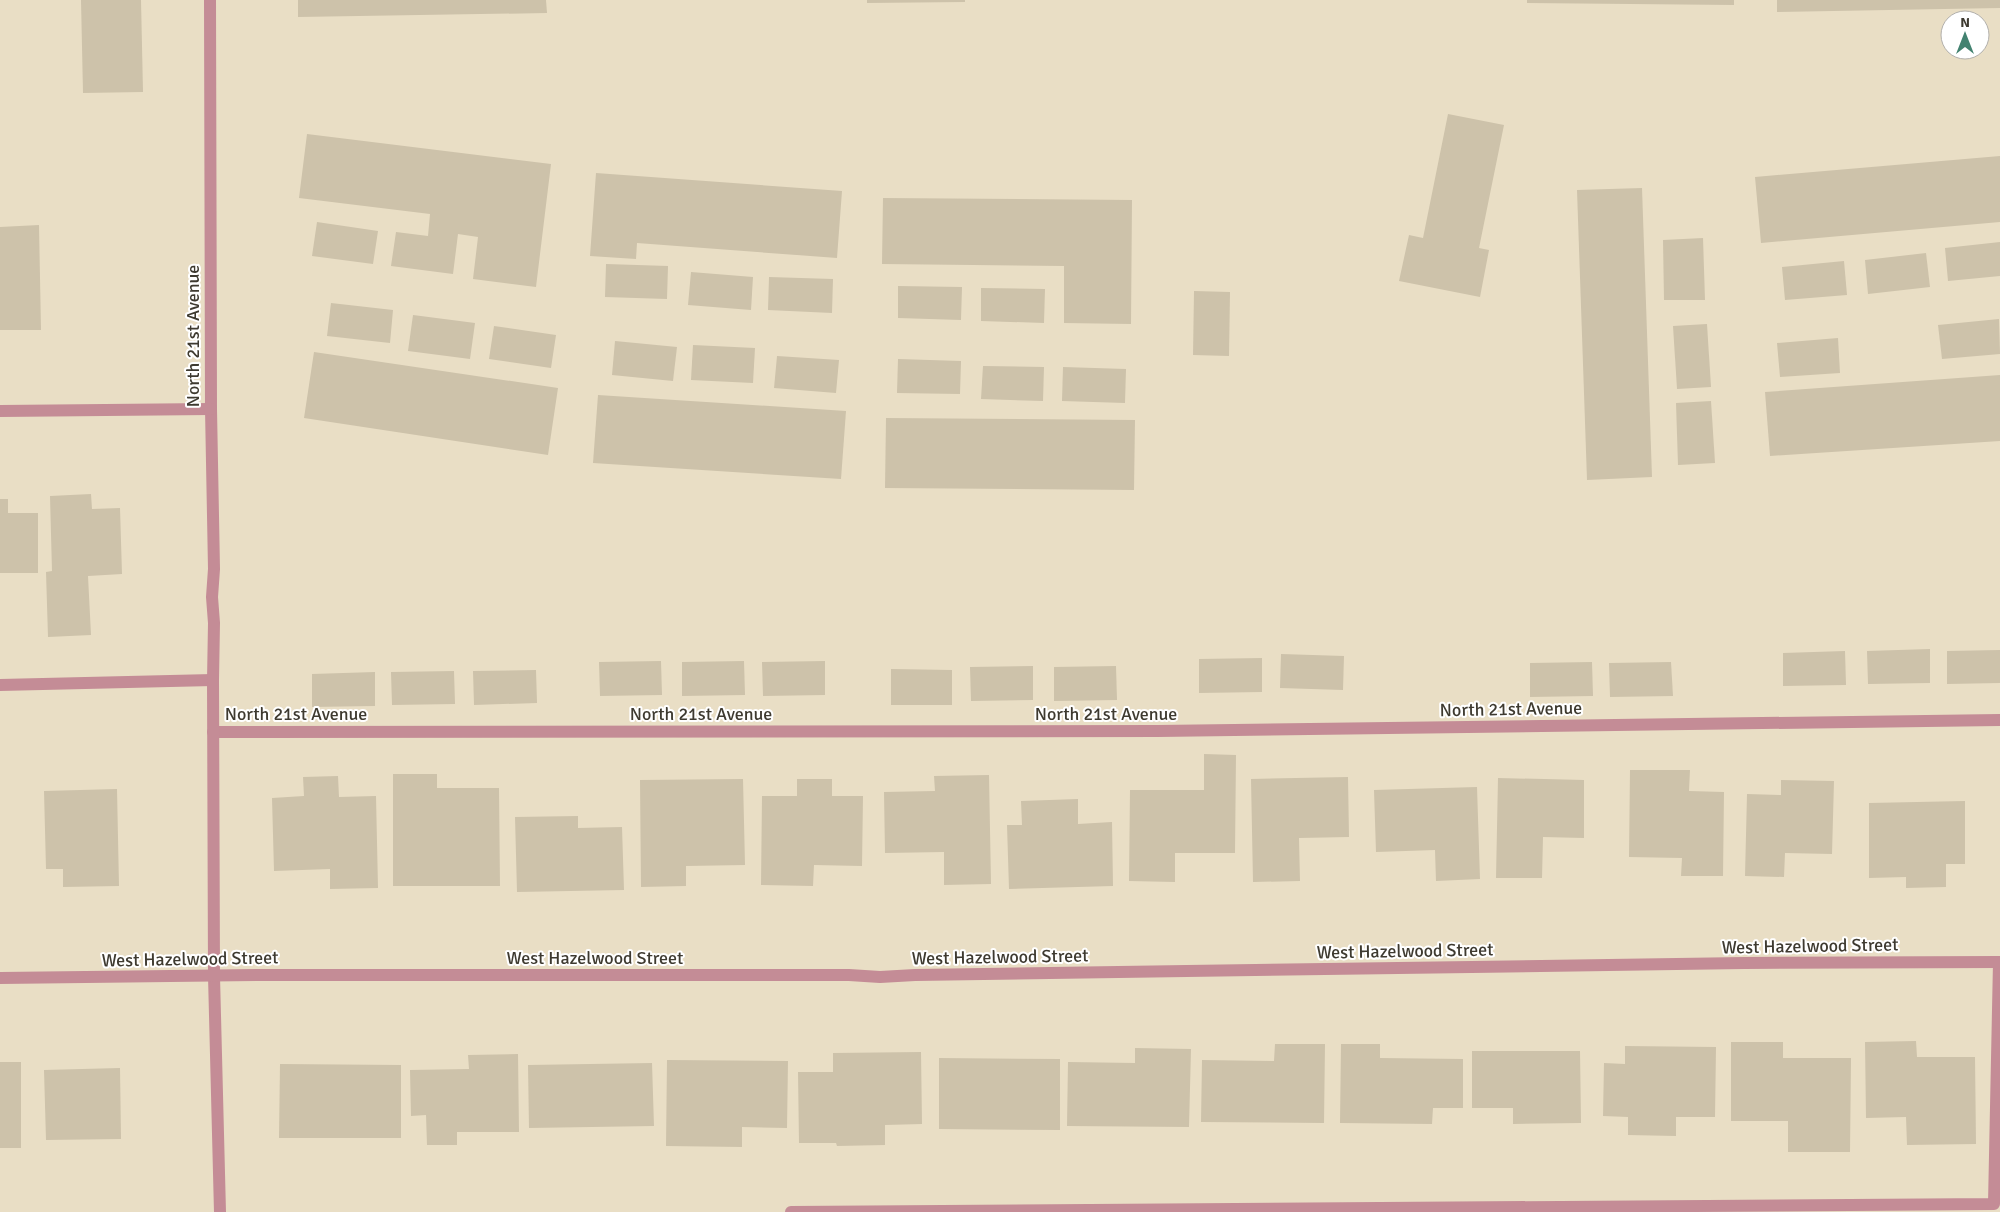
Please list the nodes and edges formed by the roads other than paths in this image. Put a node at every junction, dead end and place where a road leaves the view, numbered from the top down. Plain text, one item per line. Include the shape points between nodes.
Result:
1 (210, 0) edge
2 (211, 409) junction
3 (0, 411) edge
4 (213, 680) junction
5 (0, 685) edge
6 (2000, 720) edge
7 (213, 732) junction
8 (1999, 962) edge
9 (214, 976) junction
10 (0, 978) edge
11 (1855, 1208) edge
12 (220, 1212) edge
13 (791, 1212) edge

1 - 2 street, North 21st Avenue
2 - 3 street
2 - 4 street, North 21st Avenue
4 - 5 street
4 - 7 street, North 21st Avenue
6 - 7 street, North 21st Avenue via 1158,731
7 - 9 street, North 21st Avenue
8 - 9 street, West Hazelwood Street via 880,977
8 - 11 street via 1994,1204
9 - 10 street, West Hazelwood Street
9 - 12 street, North 21st Avenue
11 - 13 street

